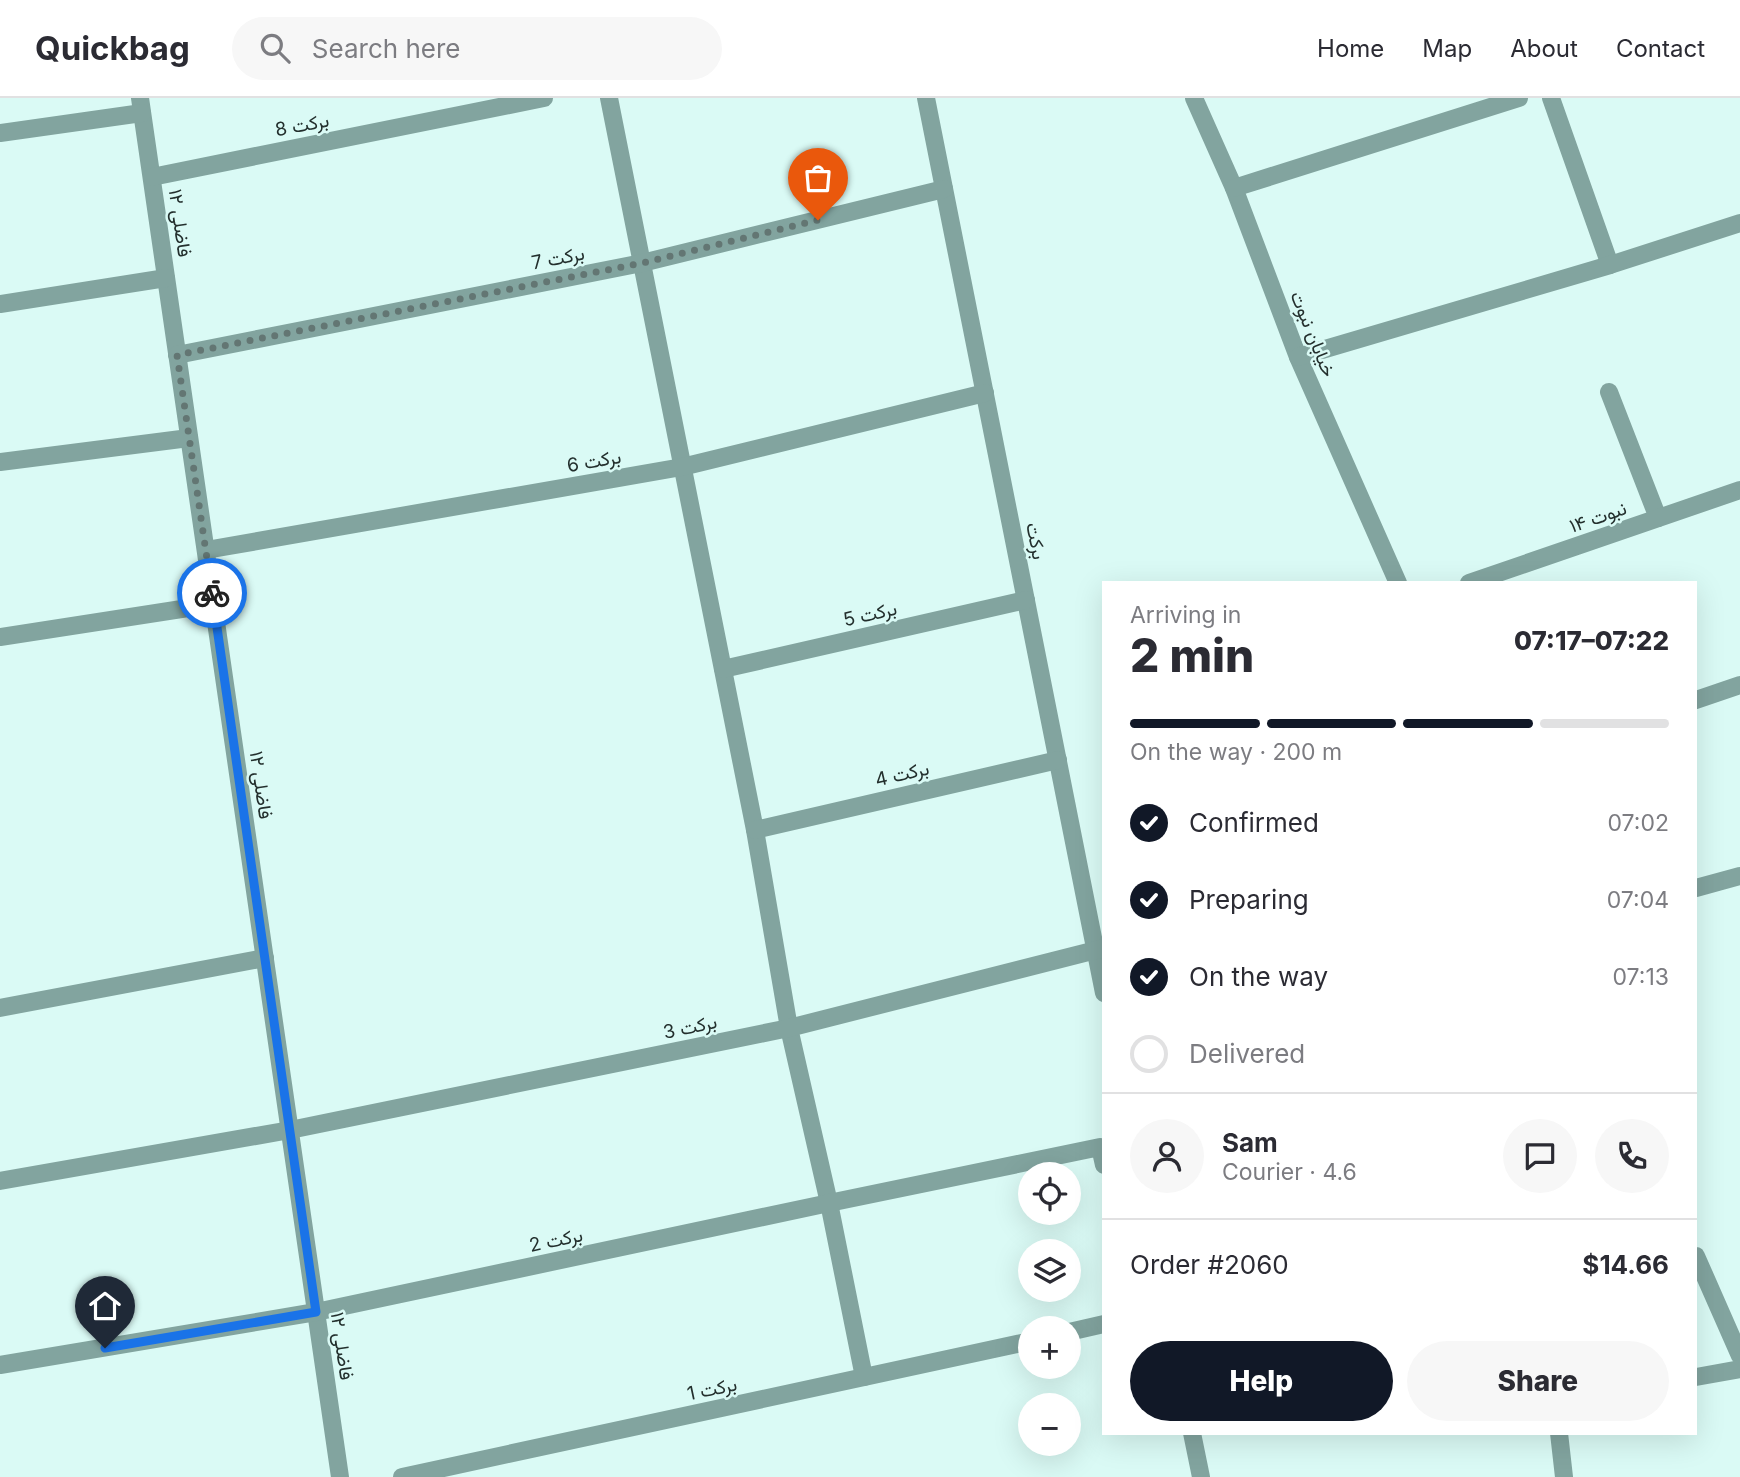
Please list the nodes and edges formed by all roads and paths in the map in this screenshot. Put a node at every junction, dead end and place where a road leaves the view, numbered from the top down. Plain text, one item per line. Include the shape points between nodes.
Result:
1 (544, 98) edge
2 (609, 98) edge
3 (926, 98) edge
4 (1194, 98) edge
5 (1519, 98) edge
6 (1551, 98) edge
7 (141, 105) edge
8 (0, 133) edge
9 (152, 177) junction
10 (1234, 188) junction
11 (944, 189) junction
12 (1740, 223) edge
13 (642, 263) junction
14 (1610, 265) junction
15 (166, 278) junction
16 (0, 304) edge
17 (177, 355) junction
18 (1298, 357) junction
19 (1609, 392) dead end
20 (985, 393) junction
21 (189, 438) junction
22 (0, 462) edge
23 (682, 467) junction
24 (1740, 490) edge
25 (1658, 518) junction
26 (206, 550) junction
27 (1397, 581) edge
28 (1475, 581) edge
29 (1026, 600) junction
30 (214, 604) junction
31 (0, 637) edge
32 (723, 669) junction
33 (1740, 685) edge
34 (1697, 700) edge
35 (1058, 760) junction
36 (755, 830) junction
37 (1740, 876) edge
38 (1697, 888) edge
39 (1100, 949) edge
40 (265, 958) junction
41 (1102, 971) edge
42 (0, 1008) edge
43 (789, 1028) junction
44 (290, 1130) junction
45 (1102, 1156) edge
46 (0, 1181) edge
47 (829, 1203) junction
48 (1697, 1258) edge
49 (316, 1312) junction
50 (1102, 1324) edge
51 (1081, 1329) edge
52 (1018, 1344) edge
53 (1740, 1356) edge
54 (0, 1365) edge
55 (1740, 1369) edge
56 (864, 1377) junction
57 (1697, 1377) edge
58 (1192, 1435) edge
59 (1559, 1435) edge
60 (340, 1477) edge
61 (402, 1477) edge
62 (1201, 1477) edge
63 (1564, 1477) edge

1 - 9 street, برکت 8
2 - 13 street
3 - 11 street, برکت
4 - 10 street, خیابان نبوت
5 - 10 street
6 - 14 street
7 - 8 street
7 - 9 street, فاضلی ۱۲
9 - 15 street, فاضلی ۱۲
10 - 18 street, خیابان نبوت
11 - 13 street, برکت 7
11 - 20 street, برکت
12 - 14 street
13 - 17 street, برکت 7
13 - 23 street
14 - 18 street
15 - 16 street
15 - 17 street, فاضلی ۱۲
17 - 21 street, فاضلی ۱۲
18 - 27 street, خیابان نبوت
19 - 25 street
20 - 23 street, برکت 6
20 - 29 street, برکت
21 - 22 street
21 - 26 street, فاضلی ۱۲
23 - 26 street, برکت 6
23 - 32 street
24 - 25 street, نبوت ۱۴
25 - 28 street, نبوت ۱۴
26 - 30 street, فاضلی ۱۲
29 - 32 street, برکت 5
29 - 35 street, برکت
30 - 31 street
30 - 40 street, فاضلی ۱۲
32 - 36 street
33 - 34 street
35 - 36 street, برکت 4
35 - 39 street, برکت
36 - 43 street
37 - 38 street
39 - 41 street, برکت
39 - 43 street, برکت 3
40 - 42 street
40 - 44 street, فاضلی ۱۲
43 - 44 street, برکت 3
43 - 47 street
44 - 46 street, برکت 3
44 - 49 street, فاضلی ۱۲
45 - 47 street, برکت 2 via 1100,1147
47 - 49 street, برکت 2
47 - 56 street
48 - 53 street
49 - 54 street, برکت 2
49 - 60 street, فاضلی ۱۲
50 - 51 street
52 - 56 street, برکت 1
55 - 57 street
56 - 61 street, برکت 1
58 - 62 street
59 - 63 street

